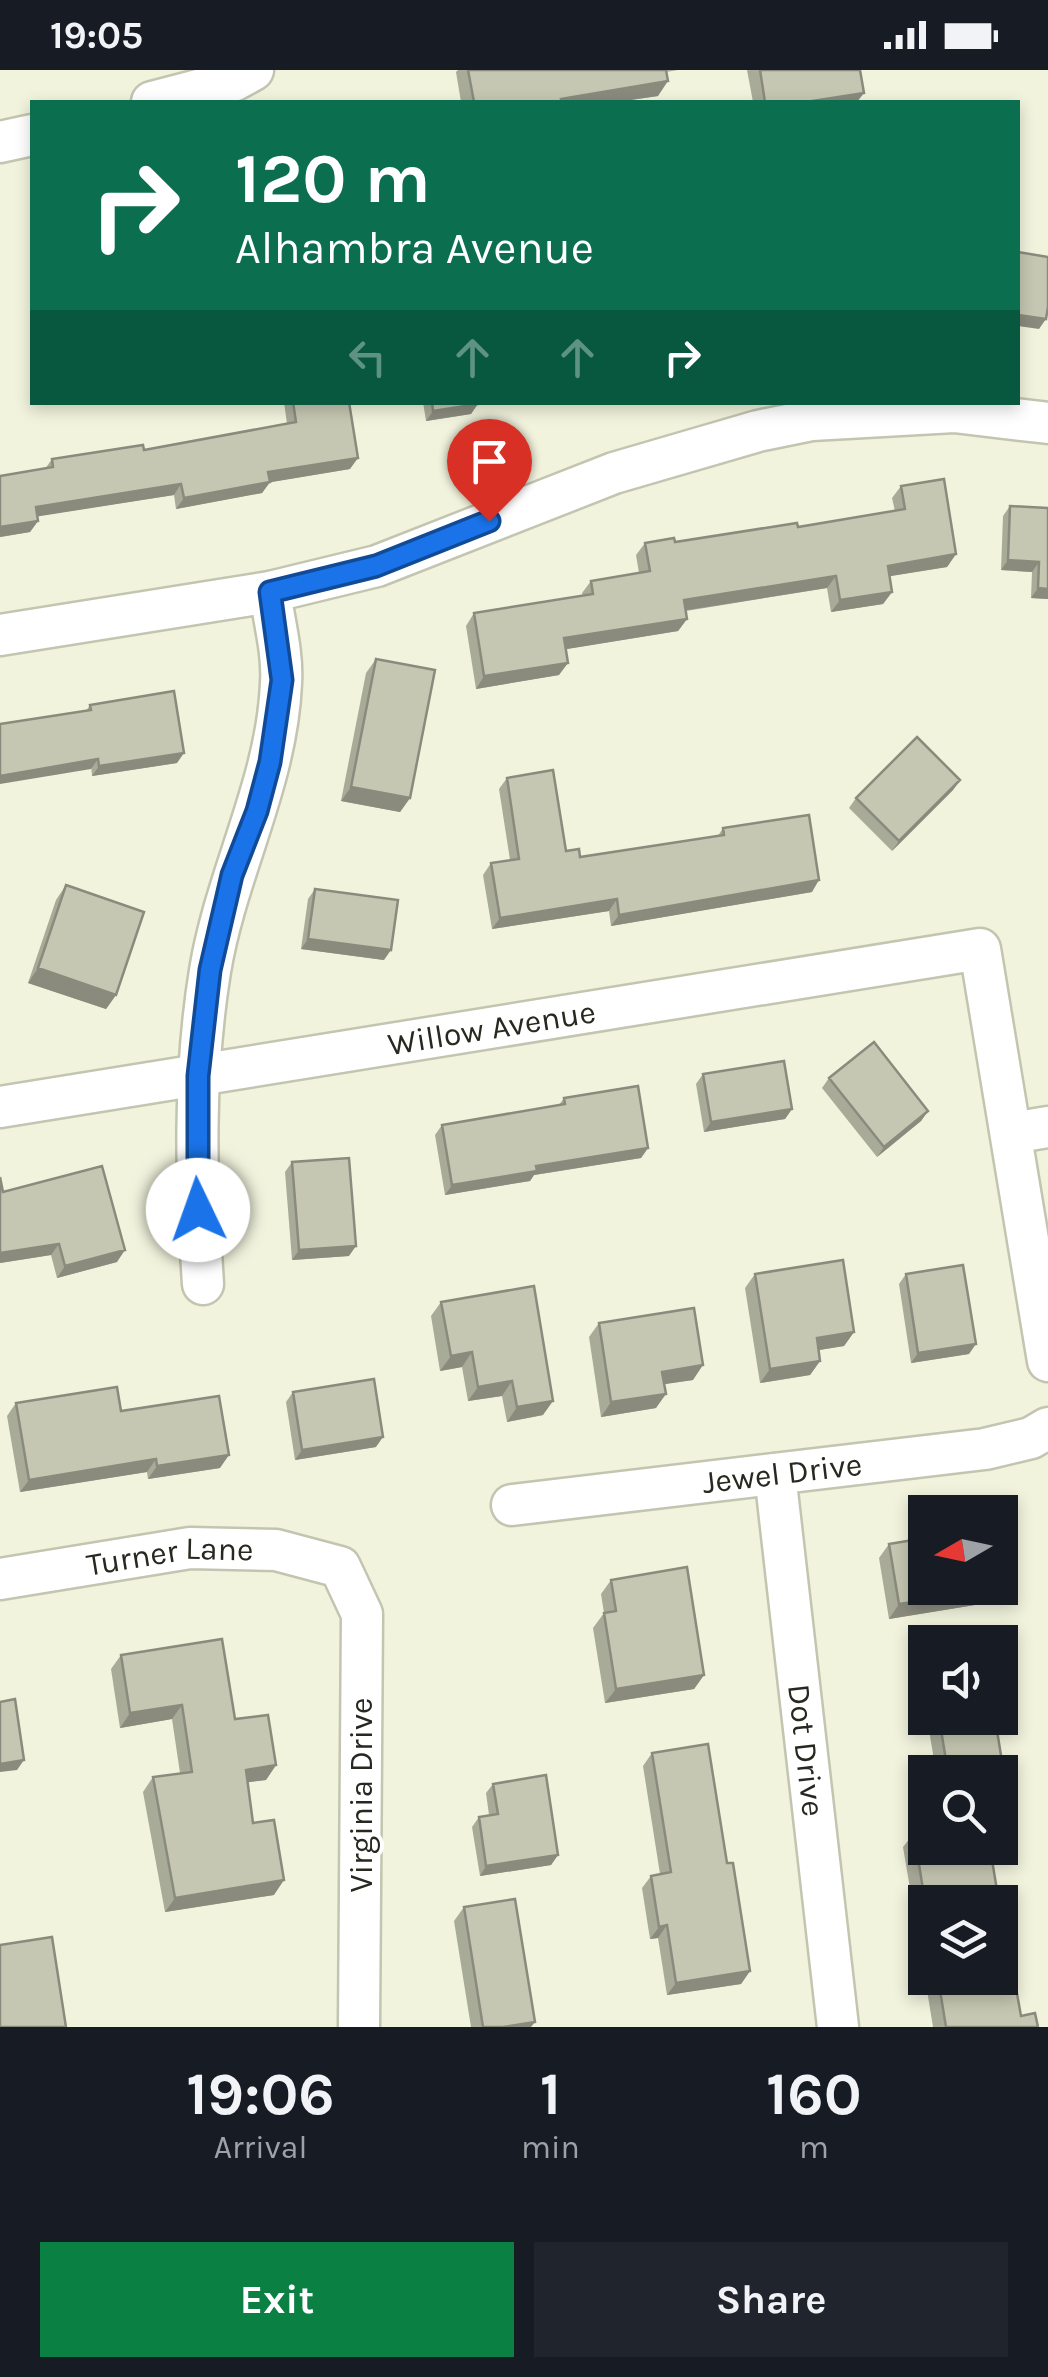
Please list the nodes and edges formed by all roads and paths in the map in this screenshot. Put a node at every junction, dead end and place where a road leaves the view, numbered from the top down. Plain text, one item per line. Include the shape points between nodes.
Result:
1 (253, 70) edge
2 (160, 100) edge
3 (30, 135) edge
4 (0, 142) edge
5 (1048, 424) edge
6 (270, 592) junction
7 (0, 635) edge
8 (198, 1076) junction
9 (0, 1106) edge
10 (1030, 1130) edge
11 (203, 1284) dead end
12 (1048, 1361) edge
13 (1048, 1428) edge
14 (775, 1474) junction
15 (512, 1505) dead end
16 (340, 1567) joint
17 (0, 1579) edge
18 (359, 2027) edge
19 (838, 2027) edge

1 - 2 street
3 - 4 street
5 - 6 street via 954,412 812,420 758,431 614,473 376,566
6 - 7 street
6 - 8 street via 282,680 273,746 210,970
8 - 9 street, Willow Avenue
8 - 10 street, Willow Avenue via 980,950
8 - 11 street
10 - 12 street
13 - 14 street, Jewel Drive via 985,1449
14 - 15 street, Jewel Drive
14 - 19 street, Dot Drive
16 - 17 street, Turner Lane via 276,1550 190,1548
16 - 18 street, Virginia Drive via 362,1614

